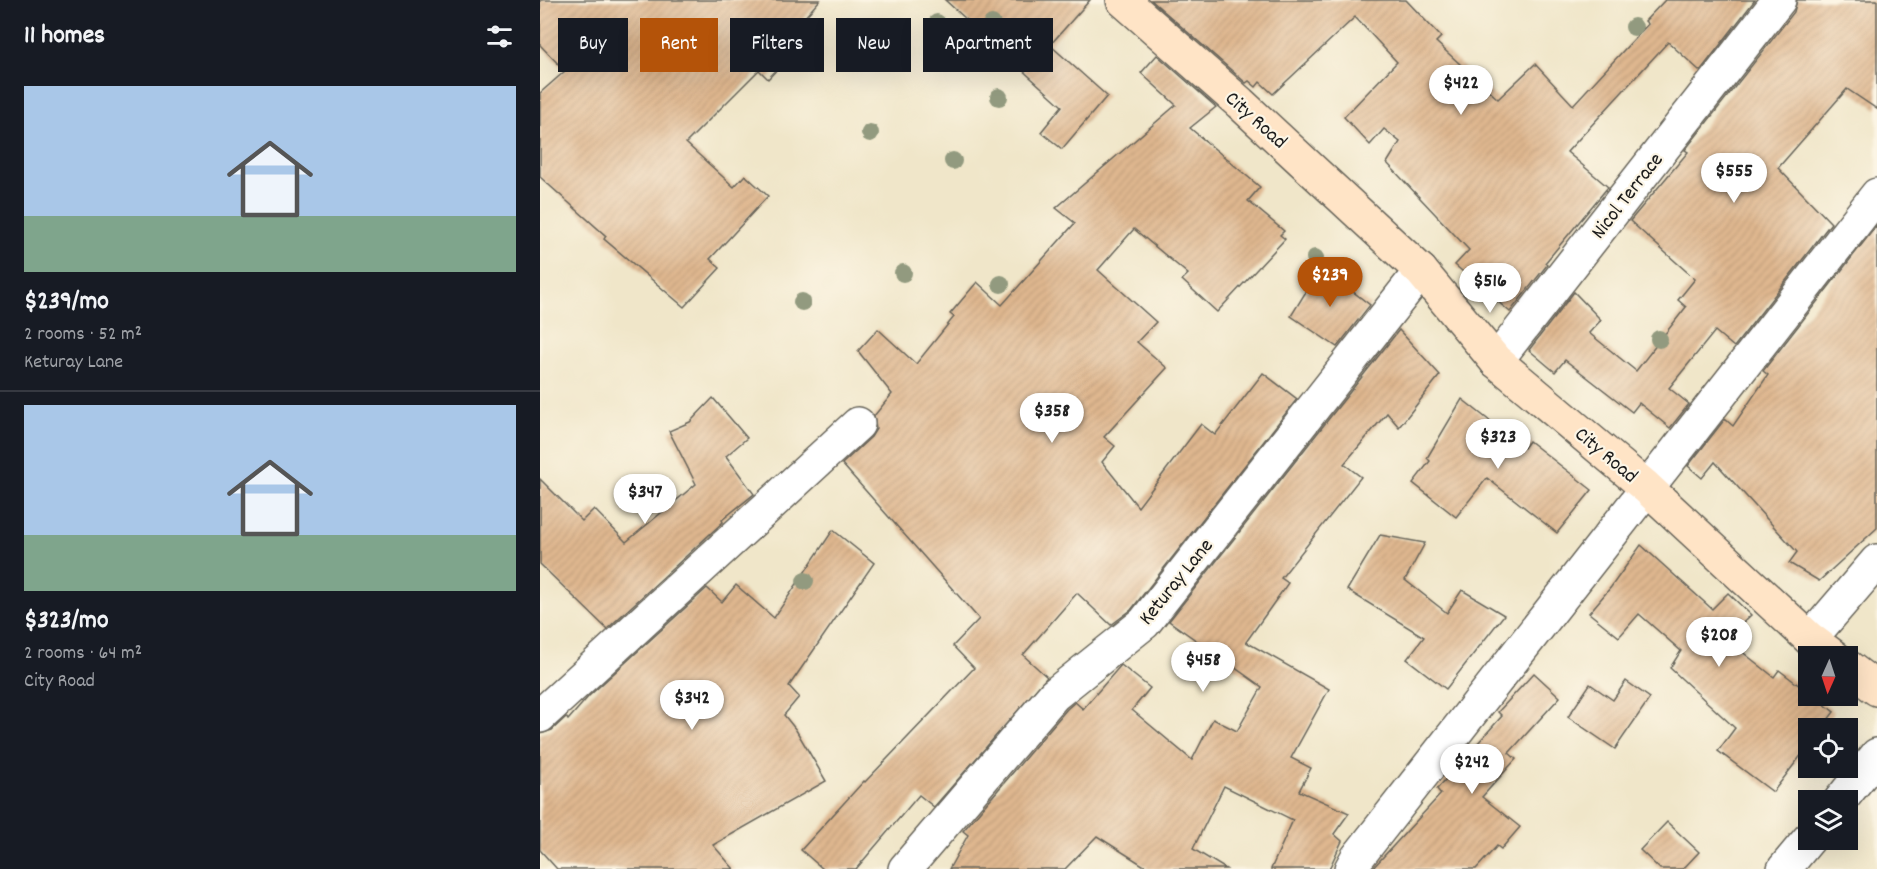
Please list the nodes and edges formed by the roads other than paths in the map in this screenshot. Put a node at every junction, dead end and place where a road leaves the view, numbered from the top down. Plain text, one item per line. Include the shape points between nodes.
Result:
1 (1123, 0) edge
2 (1779, 0) edge
3 (1877, 195) edge
4 (1421, 271) junction
5 (1496, 361) junction
6 (858, 423) dead end
7 (1646, 487) junction
8 (1877, 561) edge
9 (1820, 646) edge
10 (1823, 646) edge
11 (1858, 675) edge
12 (1877, 689) edge
13 (540, 716) edge
14 (1877, 755) edge
15 (1849, 790) edge
16 (1800, 850) edge
17 (905, 869) edge
18 (1351, 869) edge
19 (1784, 869) edge

1 - 4 main road, City Road
2 - 5 street, Nicol Terrace
3 - 7 street
4 - 5 main road, City Road
4 - 17 street, Keturay Lane via 1144,622 1054,695
5 - 7 main road, City Road
6 - 13 street
7 - 9 main road, City Road
7 - 18 street
8 - 10 street
11 - 12 main road
14 - 15 street
16 - 19 street

